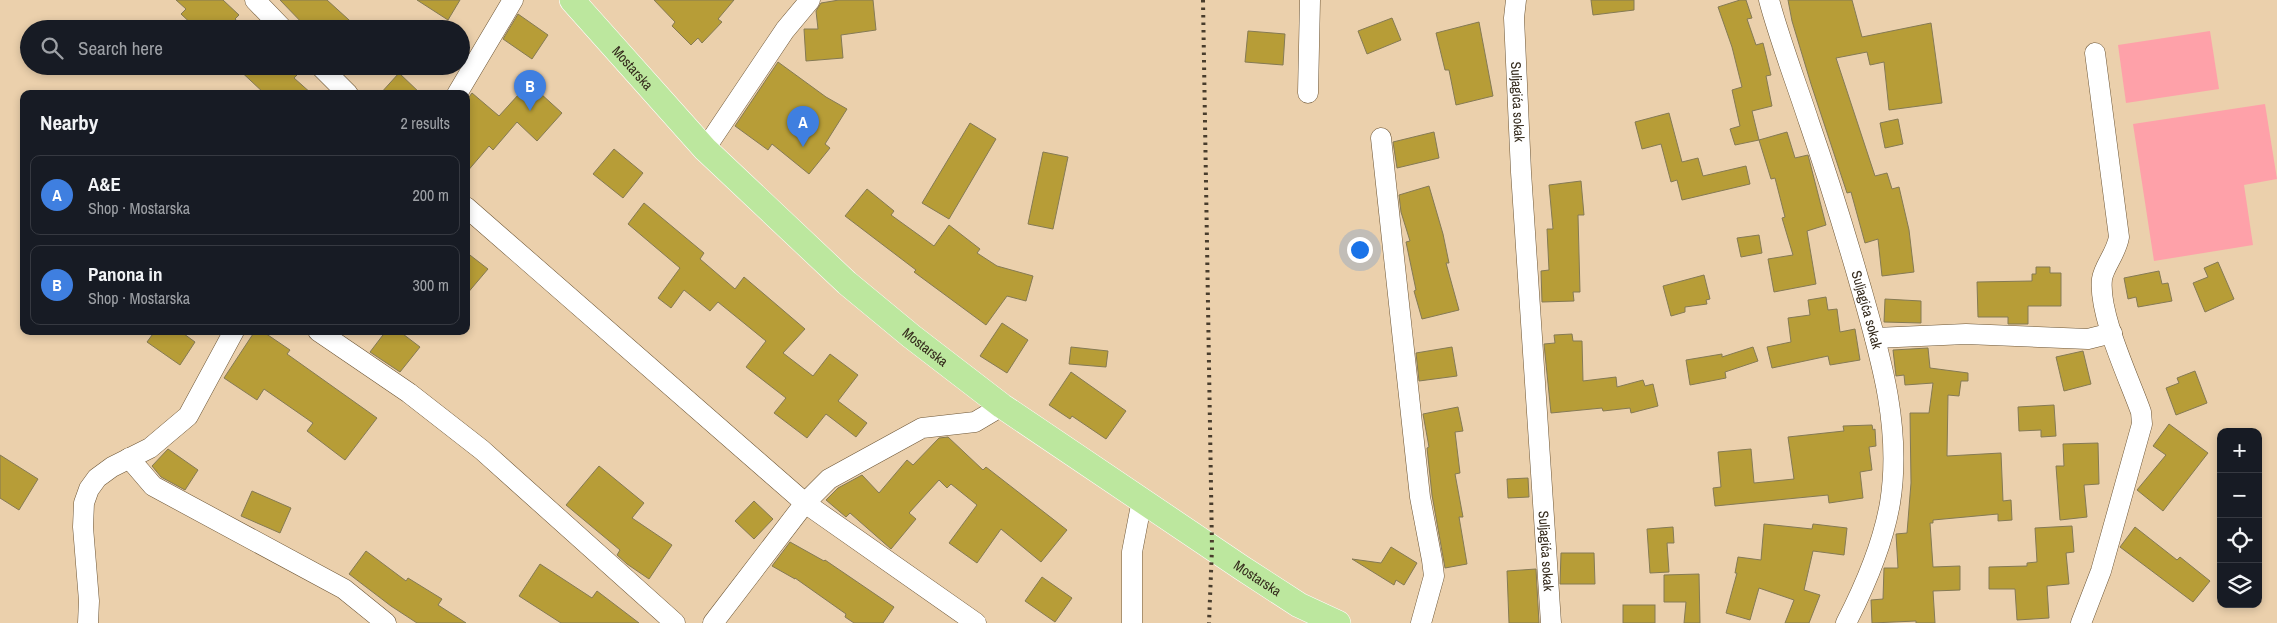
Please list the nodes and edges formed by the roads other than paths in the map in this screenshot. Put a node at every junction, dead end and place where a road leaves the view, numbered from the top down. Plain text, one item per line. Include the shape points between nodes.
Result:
1 (255, 0) edge
2 (513, 0) edge
3 (572, 0) edge
4 (810, 0) edge
5 (1310, 0) edge
6 (1516, 0) edge
7 (1769, 0) edge
8 (274, 20) edge
9 (2095, 53) dead end
10 (470, 72) edge
11 (329, 75) edge
12 (468, 75) edge
13 (344, 90) edge
14 (459, 90) edge
15 (1308, 93) dead end
16 (1381, 138) dead end
17 (705, 149) junction
18 (470, 210) edge
19 (2112, 333) junction
20 (232, 335) edge
21 (324, 335) edge
22 (1875, 338) junction
23 (1002, 406) junction
24 (129, 458) junction
25 (1142, 500) junction
26 (805, 503) junction
27 (1315, 617) edge
28 (88, 623) edge
29 (386, 623) edge
30 (675, 623) edge
31 (713, 623) edge
32 (976, 623) edge
33 (1132, 623) edge
34 (1338, 623) edge
35 (1421, 623) edge
36 (1552, 623) edge
37 (1846, 623) edge
38 (2080, 623) edge

1 - 8 street
2 - 10 street
3 - 17 main road, Mostarska
4 - 17 street via 785,30
5 - 15 street
6 - 36 street, Suljagića sokak via 1514,18 1521,172
7 - 22 street, Suljagića sokak via 1834,197
9 - 19 street via 2119,237 2116,251 2102,277 2102,293
11 - 13 street
12 - 14 street
16 - 35 street via 1420,497 1434,576
17 - 23 main road, Mostarska via 847,283
18 - 26 street
19 - 22 street via 2088,339 1966,334
19 - 38 street via 2141,412 2142,424 2101,572
20 - 24 street via 188,416 150,448
21 - 30 street via 409,393 482,450
22 - 37 street, Suljagića sokak via 1892,415 1894,468 1882,535 1862,593
23 - 25 main road, Mostarska
23 - 26 street via 975,422 922,428 829,479
24 - 28 street via 97,478 84,503 82,527
24 - 29 street via 153,486 344,589
25 - 27 main road, Mostarska
25 - 33 street via 1132,552
26 - 31 street
26 - 32 street
27 - 34 main road, Mostarska

